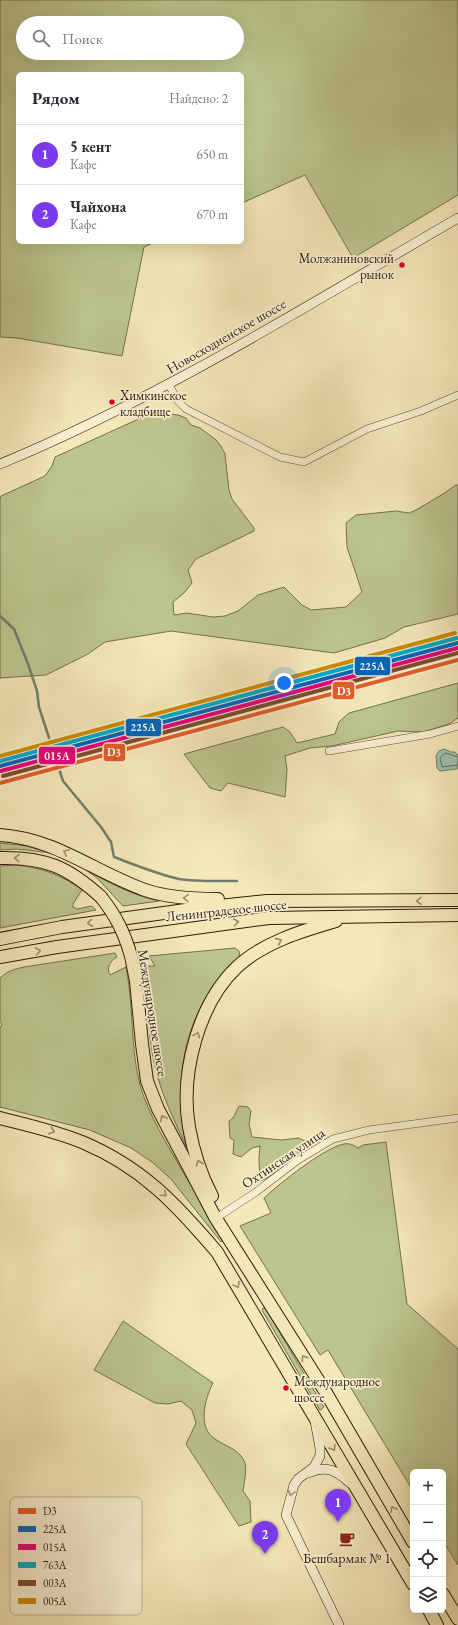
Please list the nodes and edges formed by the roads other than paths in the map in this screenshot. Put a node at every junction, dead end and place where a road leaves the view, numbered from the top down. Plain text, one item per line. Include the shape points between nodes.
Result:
1 (458, 218) edge
2 (169, 385) junction
3 (458, 395) edge
4 (0, 464) edge
5 (458, 726) edge
6 (329, 751) dead end
7 (0, 835) edge
8 (0, 858) edge
9 (458, 900) edge
10 (267, 901) junction
11 (458, 916) edge
12 (351, 917) junction
13 (0, 939) edge
14 (0, 957) edge
15 (0, 1118) edge
16 (458, 1118) edge
17 (221, 1215) junction
18 (229, 1238) junction
19 (313, 1414) junction
20 (304, 1475) junction
21 (359, 1491) junction
22 (412, 1541) edge
23 (410, 1579) edge
24 (446, 1599) edge
25 (430, 1613) edge
26 (458, 1619) edge
27 (339, 1625) edge
28 (437, 1625) edge

1 - 2 main road, Новосходненское шоссе
2 - 3 street via 186,409 280,457 304,462 367,429 421,411
2 - 4 main road, Новосходненское шоссе
5 - 6 street via 430,734
10 -> 7 highway via 178,898 146,891 42,842
18 -> 8 highway, Международное шоссе, bridge via 215,1217 158,1109 148,1081 131,956 122,928 112,911 80,878 64,869 42,861
9 -> 10 highway, Ленинградское шоссе
10 -> 13 highway, Ленинградское шоссе via 62,927
11 - 12 highway, Ленинградское шоссе
14 -> 12 highway, Ленинградское шоссе via 269,918
17 -> 12 highway via 207,1187 189,1126 188,1076 193,1046 210,1003 238,966 257,952 305,930
15 -> 19 highway via 49,1130 112,1156 145,1177 184,1213 217,1252
16 - 17 street, Охтинская улица via 369,1130 333,1139 298,1160
17 - 18 highway
22 -> 18 highway, Международное шоссе via 325,1391
19 - 20 main road via 320,1456 314,1467
19 -> 21 highway
20 - 21 main road via 332,1469
20 -> 27 main road via 294,1485 286,1515
21 - 23 highway
24 - 26 highway
25 - 28 highway

